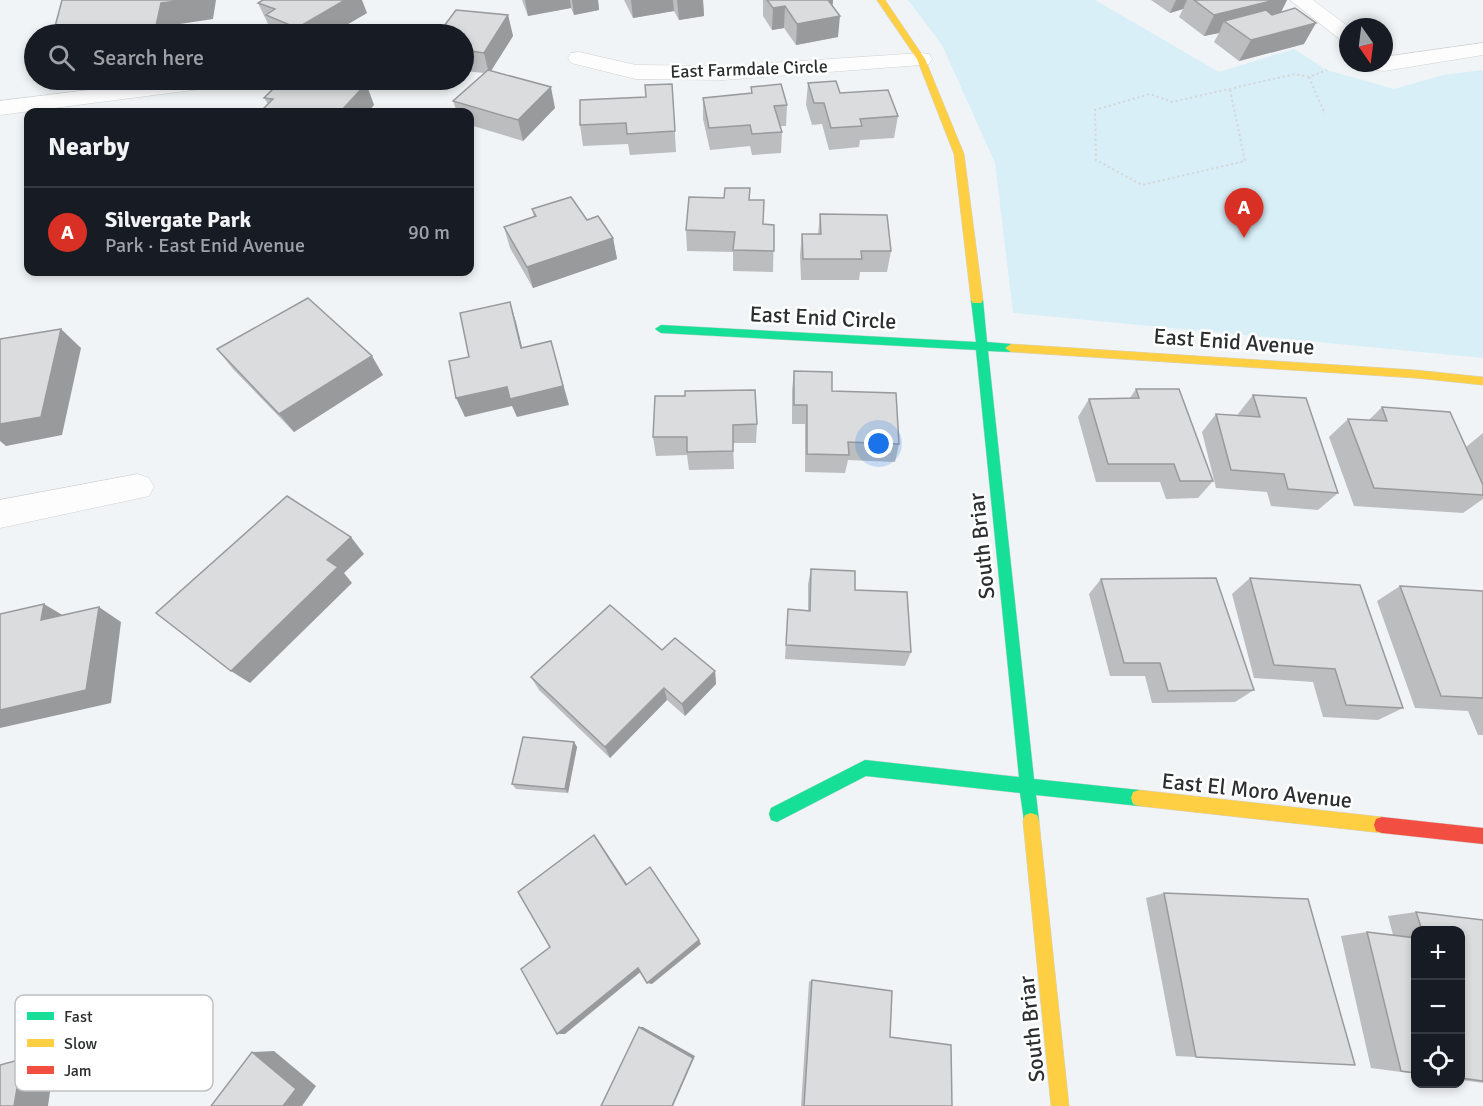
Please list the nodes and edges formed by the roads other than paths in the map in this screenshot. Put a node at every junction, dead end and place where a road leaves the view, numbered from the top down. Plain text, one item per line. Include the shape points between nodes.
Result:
1 (881, 0) edge
2 (1300, 0) edge
3 (1339, 29) edge
4 (1483, 49) edge
5 (579, 58) dead end
6 (921, 59) junction
7 (1393, 62) edge
8 (139, 90) edge
9 (0, 108) edge
10 (661, 329) dead end
11 (982, 346) junction
12 (1483, 381) edge
13 (138, 487) dead end
14 (0, 514) edge
15 (1026, 786) junction
16 (777, 814) dead end
17 (1483, 836) edge
18 (1060, 1106) edge

1 - 6 street, South Briar
2 - 3 street
4 - 7 street
5 - 6 street, East Farmdale Circle via 636,72 723,73
6 - 11 street, South Briar via 959,154
8 - 9 street
10 - 11 street, East Enid Circle
11 - 12 street, East Enid Avenue
11 - 15 street, South Briar
13 - 14 street
15 - 16 street, East El Moro Avenue via 865,768
15 - 17 street, East El Moro Avenue
15 - 18 street, South Briar

